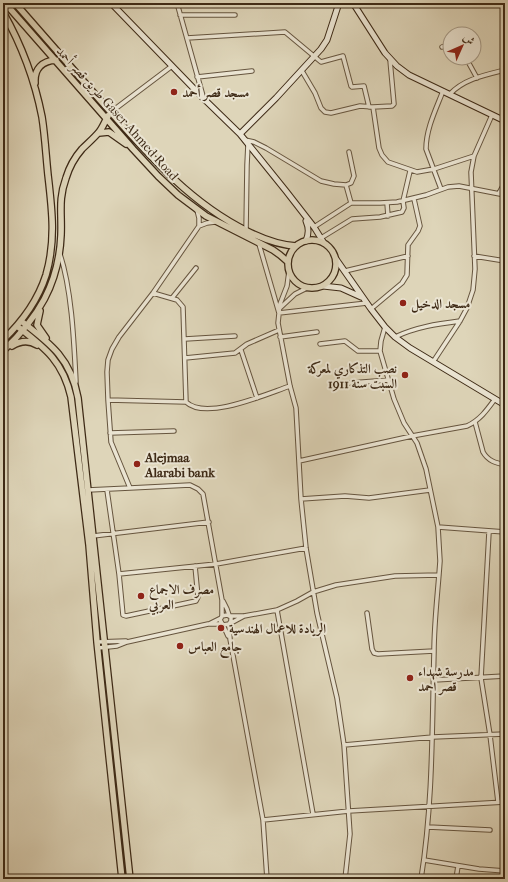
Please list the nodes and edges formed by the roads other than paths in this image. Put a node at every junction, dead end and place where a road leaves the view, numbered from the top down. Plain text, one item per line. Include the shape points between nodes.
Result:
1 (5, 3) edge
2 (15, 3) edge
3 (111, 3) edge
4 (177, 3) edge
5 (339, 3) edge
6 (352, 3) edge
7 (3, 12) edge
8 (180, 15) junction
9 (235, 16) dead end
10 (187, 38) junction
11 (314, 57) junction
12 (54, 60) junction
13 (390, 60) junction
14 (68, 63) junction
15 (172, 66) junction
16 (470, 66) edge
17 (505, 70) edge
18 (252, 71) dead end
19 (302, 71) junction
20 (197, 77) junction
21 (477, 78) junction
22 (36, 90) junction
23 (443, 91) junction
24 (450, 94) junction
25 (203, 98) junction
26 (369, 107) junction
27 (373, 107) junction
28 (111, 112) junction
29 (492, 115) junction
30 (107, 119) junction
31 (505, 121) edge
32 (98, 133) junction
33 (240, 134) junction
34 (247, 142) junction
35 (133, 149) junction
36 (349, 152) dead end
37 (474, 156) junction
38 (434, 169) junction
39 (410, 171) junction
40 (505, 182) edge
41 (346, 185) junction
42 (472, 188) junction
43 (441, 189) junction
44 (499, 194) junction
45 (505, 195) edge
46 (414, 199) junction
47 (403, 201) junction
48 (351, 203) junction
49 (387, 203) junction
50 (196, 209) junction
51 (304, 216) junction
52 (388, 216) junction
53 (216, 222) junction
54 (199, 226) junction
55 (314, 227) junction
56 (246, 231) junction
57 (322, 240) junction
58 (306, 241) junction
59 (259, 244) junction
60 (296, 246) junction
61 (59, 253) junction
62 (408, 256) junction
63 (474, 256) junction
64 (336, 259) junction
65 (505, 261) edge
66 (288, 262) junction
67 (196, 268) dead end
68 (288, 271) junction
69 (345, 271) junction
70 (324, 286) junction
71 (307, 288) junction
72 (153, 293) junction
73 (172, 298) junction
74 (366, 302) junction
75 (42, 305) junction
76 (371, 309) junction
77 (279, 311) junction
78 (21, 321) junction
79 (460, 321) junction
80 (17, 326) junction
81 (28, 326) junction
82 (384, 327) junction
83 (279, 330) junction
84 (23, 331) junction
85 (317, 332) dead end
86 (235, 336) dead end
87 (395, 337) junction
88 (280, 338) junction
89 (185, 339) junction
90 (3, 340) edge
91 (320, 344) dead end
92 (241, 350) junction
93 (380, 351) junction
94 (3, 352) edge
95 (58, 352) junction
96 (50, 353) junction
97 (185, 358) junction
98 (433, 362) junction
99 (389, 380) junction
100 (76, 383) junction
101 (337, 384) dead end
102 (290, 386) junction
103 (257, 398) junction
104 (108, 400) junction
105 (495, 400) junction
106 (186, 402) junction
107 (505, 406) edge
108 (475, 422) junction
109 (174, 431) dead end
110 (110, 433) junction
111 (412, 436) junction
112 (299, 461) junction
113 (505, 465) edge
114 (130, 488) junction
115 (88, 490) junction
116 (107, 490) junction
117 (430, 490) junction
118 (301, 498) junction
119 (209, 522) junction
120 (438, 527) junction
121 (489, 532) junction
122 (505, 532) edge
123 (113, 533) junction
124 (93, 536) junction
125 (306, 548) junction
126 (216, 564) junction
127 (194, 566) junction
128 (119, 574) junction
129 (439, 575) junction
130 (313, 592) junction
131 (222, 600) junction
132 (277, 610) junction
133 (367, 613) dead end
134 (229, 616) junction
135 (244, 616) junction
136 (221, 617) junction
137 (208, 624) junction
138 (223, 624) junction
139 (230, 624) junction
140 (230, 639) junction
141 (105, 644) junction
142 (97, 645) junction
143 (434, 651) junction
144 (505, 676) edge
145 (482, 678) junction
146 (434, 680) junction
147 (505, 734) edge
148 (490, 735) junction
149 (432, 737) junction
150 (344, 745) junction
151 (118, 765) junction
152 (110, 766) junction
153 (498, 802) junction
154 (505, 802) edge
155 (430, 806) junction
156 (349, 811) junction
157 (313, 814) junction
158 (263, 820) junction
159 (428, 827) junction
160 (490, 830) dead end
161 (424, 860) junction
162 (458, 866) junction
163 (505, 871) edge
164 (122, 878) edge
165 (130, 878) edge
166 (149, 879) edge
167 (267, 879) edge
168 (345, 879) edge
169 (421, 879) edge
170 (456, 879) edge

1 - 12 main road, طريق قصر أحمد Gaser Ahmed Road
2 - 14 main road, طريق قصر أحمد Gaser Ahmed Road
3 - 15 street
4 - 8 street
5 - 11 street via 327,40
6 - 13 street
7 - 22 main road via 18,42
8 - 9 street
8 - 10 street
10 - 11 street via 285,32
10 - 20 street
11 - 19 street
11 - 26 street via 323,63 343,56 351,86 364,86
12 - 14 main road
12 - 22 main road via 38,68 35,73
12 - 30 main road, طريق قصر أحمد Gaser Ahmed Road
13 - 23 street via 409,75
13 - 27 street via 394,104
14 - 28 main road, طريق قصر أحمد Gaser Ahmed Road
15 - 25 street
15 - 28 street
16 - 21 street
17 - 21 street
18 - 20 street
19 - 26 street via 325,112
19 - 33 street
20 - 25 street
21 - 24 street via 459,85
22 - 78 main road via 42,118 53,230 52,247 46,275 35,300
23 - 24 street
23 - 38 street via 426,142
24 - 29 street
25 - 33 street
26 - 27 street
27 - 39 street via 382,155 388,162
28 - 30 main road
28 - 56 main road, طريق قصر أحمد Gaser Ahmed Road via 165,172 214,212
29 - 31 street
29 - 37 street
30 - 32 main road
30 - 35 main road, طريق قصر أحمد Gaser Ahmed Road
32 - 35 main road via 109,132
32 - 61 main road via 75,158 64,183 60,206
33 - 34 street
34 - 41 street via 254,142 266,148 321,181
34 - 51 street
34 - 56 street
35 - 50 main road, طريق قصر أحمد Gaser Ahmed Road via 158,176
36 - 41 street via 354,178
37 - 38 street
37 - 42 street
38 - 39 street
38 - 43 street
39 - 47 street
40 - 44 street
41 - 48 street
42 - 43 street via 459,186
42 - 44 street
42 - 63 street
43 - 46 street
44 - 45 street
46 - 47 street
46 - 62 street via 420,226 408,245
47 - 49 street
47 - 52 street via 402,212
48 - 49 street
48 - 55 street
49 - 52 street
50 - 53 main road, طريق قصر أحمد Gaser Ahmed Road
50 - 54 street
51 - 55 street
51 - 58 street via 309,233
52 - 57 street via 352,219
53 - 54 street
53 - 59 main road, طريق قصر أحمد Gaser Ahmed Road
54 - 72 street
55 - 57 street
56 - 60 main road, طريق قصر أحمد Gaser Ahmed Road via 285,246
57 - 58 main road
57 - 64 main road via 332,250
58 - 60 main road
59 - 66 main road, طريق قصر أحمد Gaser Ahmed Road
59 - 77 street
60 - 66 main road
61 - 75 main road via 54,278
61 - 100 street via 66,275
62 - 69 street
62 - 76 street via 406,279
63 - 65 street
63 - 79 street via 473,290
64 - 69 street
64 - 70 main road via 333,277
66 - 68 main road
67 - 73 street
68 - 71 main road via 296,282
68 - 77 street via 287,286
69 - 74 street
70 - 71 main road
70 - 74 street via 348,290
71 - 77 street via 295,294
72 - 73 street
72 - 104 street via 112,348 107,372
73 - 89 street via 183,307
74 - 76 street
74 - 77 street
75 - 81 main road
75 - 95 main road via 37,325
76 - 82 street
77 - 83 street
78 - 80 main road
78 - 81 main road
79 - 87 street via 410,330
79 - 98 street
80 - 84 main road
80 - 90 main road
81 - 84 main road
81 - 95 main road
82 - 87 street
82 - 93 street
83 - 88 street
83 - 92 street via 247,344
84 - 94 main road
84 - 96 main road
85 - 88 street
86 - 89 street
87 - 98 street
88 - 102 street
89 - 97 street
91 - 93 street via 345,341 358,351
92 - 97 street via 236,353
92 - 103 street
93 - 99 street
94 - 96 main road via 14,344 26,341
95 - 100 main road via 71,370
96 - 142 main road via 63,371 71,397 89,545
97 - 106 street
98 - 105 street
99 - 101 street
99 - 111 street via 394,399
100 - 115 main road
102 - 103 street
102 - 112 street via 296,408
103 - 106 street via 216,409 195,408
104 - 106 street
104 - 110 street
105 - 107 street
105 - 108 street
108 - 111 street via 463,427
108 - 113 street via 483,452 496,464
109 - 110 street
110 - 114 street via 115,454
111 - 112 street
111 - 117 street via 426,468
112 - 118 street
114 - 116 street
114 - 119 street via 193,486 203,494
115 - 116 street
115 - 124 main road
116 - 123 street
117 - 118 street via 369,498
117 - 120 street
118 - 125 street
119 - 123 street
119 - 126 street
120 - 121 street
120 - 129 street
121 - 122 street
121 - 145 street
123 - 124 street
123 - 128 street
124 - 141 main road
125 - 126 street
125 - 130 street
126 - 127 street
126 - 131 street
127 - 128 street
127 - 128 street via 198,597 196,601 126,616 122,614
129 - 130 street via 395,576 336,585
129 - 143 street
130 - 132 street
130 - 150 street via 337,698
131 - 134 street
131 - 136 street
132 - 135 street
132 - 157 street
133 - 143 street via 374,653
134 - 135 street
134 - 136 street
134 - 139 street
135 - 139 street
136 - 137 street
136 - 138 street
137 - 138 street
137 - 141 street via 117,646
138 - 139 street
138 - 140 street
139 - 140 street
140 - 158 street
141 - 142 street
141 - 142 street
141 - 151 main road
142 - 152 main road
143 - 146 street
144 - 145 street
145 - 146 street
145 - 148 street
146 - 149 street
147 - 148 street
148 - 149 street
148 - 153 street
149 - 150 street
149 - 155 street
150 - 156 street
151 - 152 main road
151 - 165 main road
152 - 164 main road
153 - 154 street
153 - 155 street
155 - 156 street
155 - 159 street
156 - 157 street
156 - 168 street via 349,856
157 - 158 street
158 - 167 street
159 - 160 street
159 - 161 street
161 - 162 street
161 - 169 street
162 - 163 street
162 - 170 street
164 - 165 street
165 - 166 street

